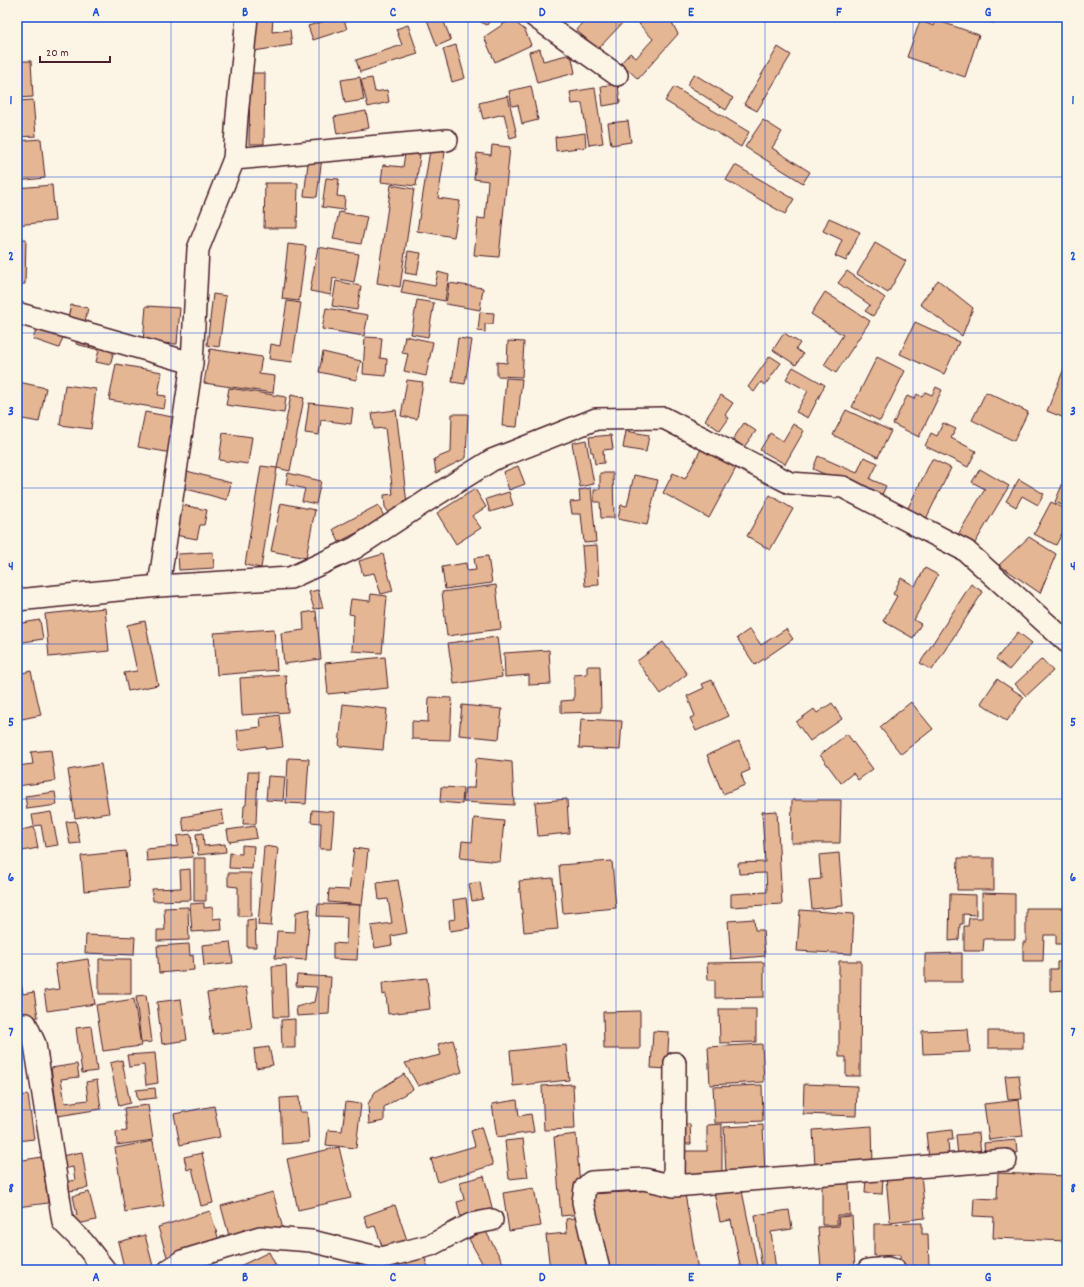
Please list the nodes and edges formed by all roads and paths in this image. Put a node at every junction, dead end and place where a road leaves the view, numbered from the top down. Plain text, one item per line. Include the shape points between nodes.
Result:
1 (247, 17) edge
2 (535, 17) edge
3 (617, 76) dead end
4 (447, 140) dead end
5 (234, 159) junction
6 (17, 313) edge
7 (192, 363) junction
8 (159, 586) junction
9 (17, 600) edge
10 (1067, 642) edge
11 (17, 1025) edge
12 (675, 1063) dead end
13 (1006, 1160) dead end
14 (674, 1186) junction
15 (492, 1220) dead end
16 (105, 1270) edge
17 (169, 1270) edge
18 (598, 1270) edge
19 (868, 1270) edge
20 (895, 1270) edge

1 - 5 street
2 - 3 street
4 - 5 street
5 - 7 street via 198,249
6 - 7 street
7 - 8 street
8 - 9 street
8 - 10 street via 290,578 355,548 492,460 596,418 664,418 790,483 843,487 966,552
11 - 16 street via 26,1024 35,1044 62,1222 83,1242
12 - 14 street
13 - 14 street
14 - 18 street via 644,1179 591,1182 585,1188 583,1202
15 - 17 street via 471,1224 431,1245 381,1258 311,1241 260,1237 182,1261
19 - 20 street

